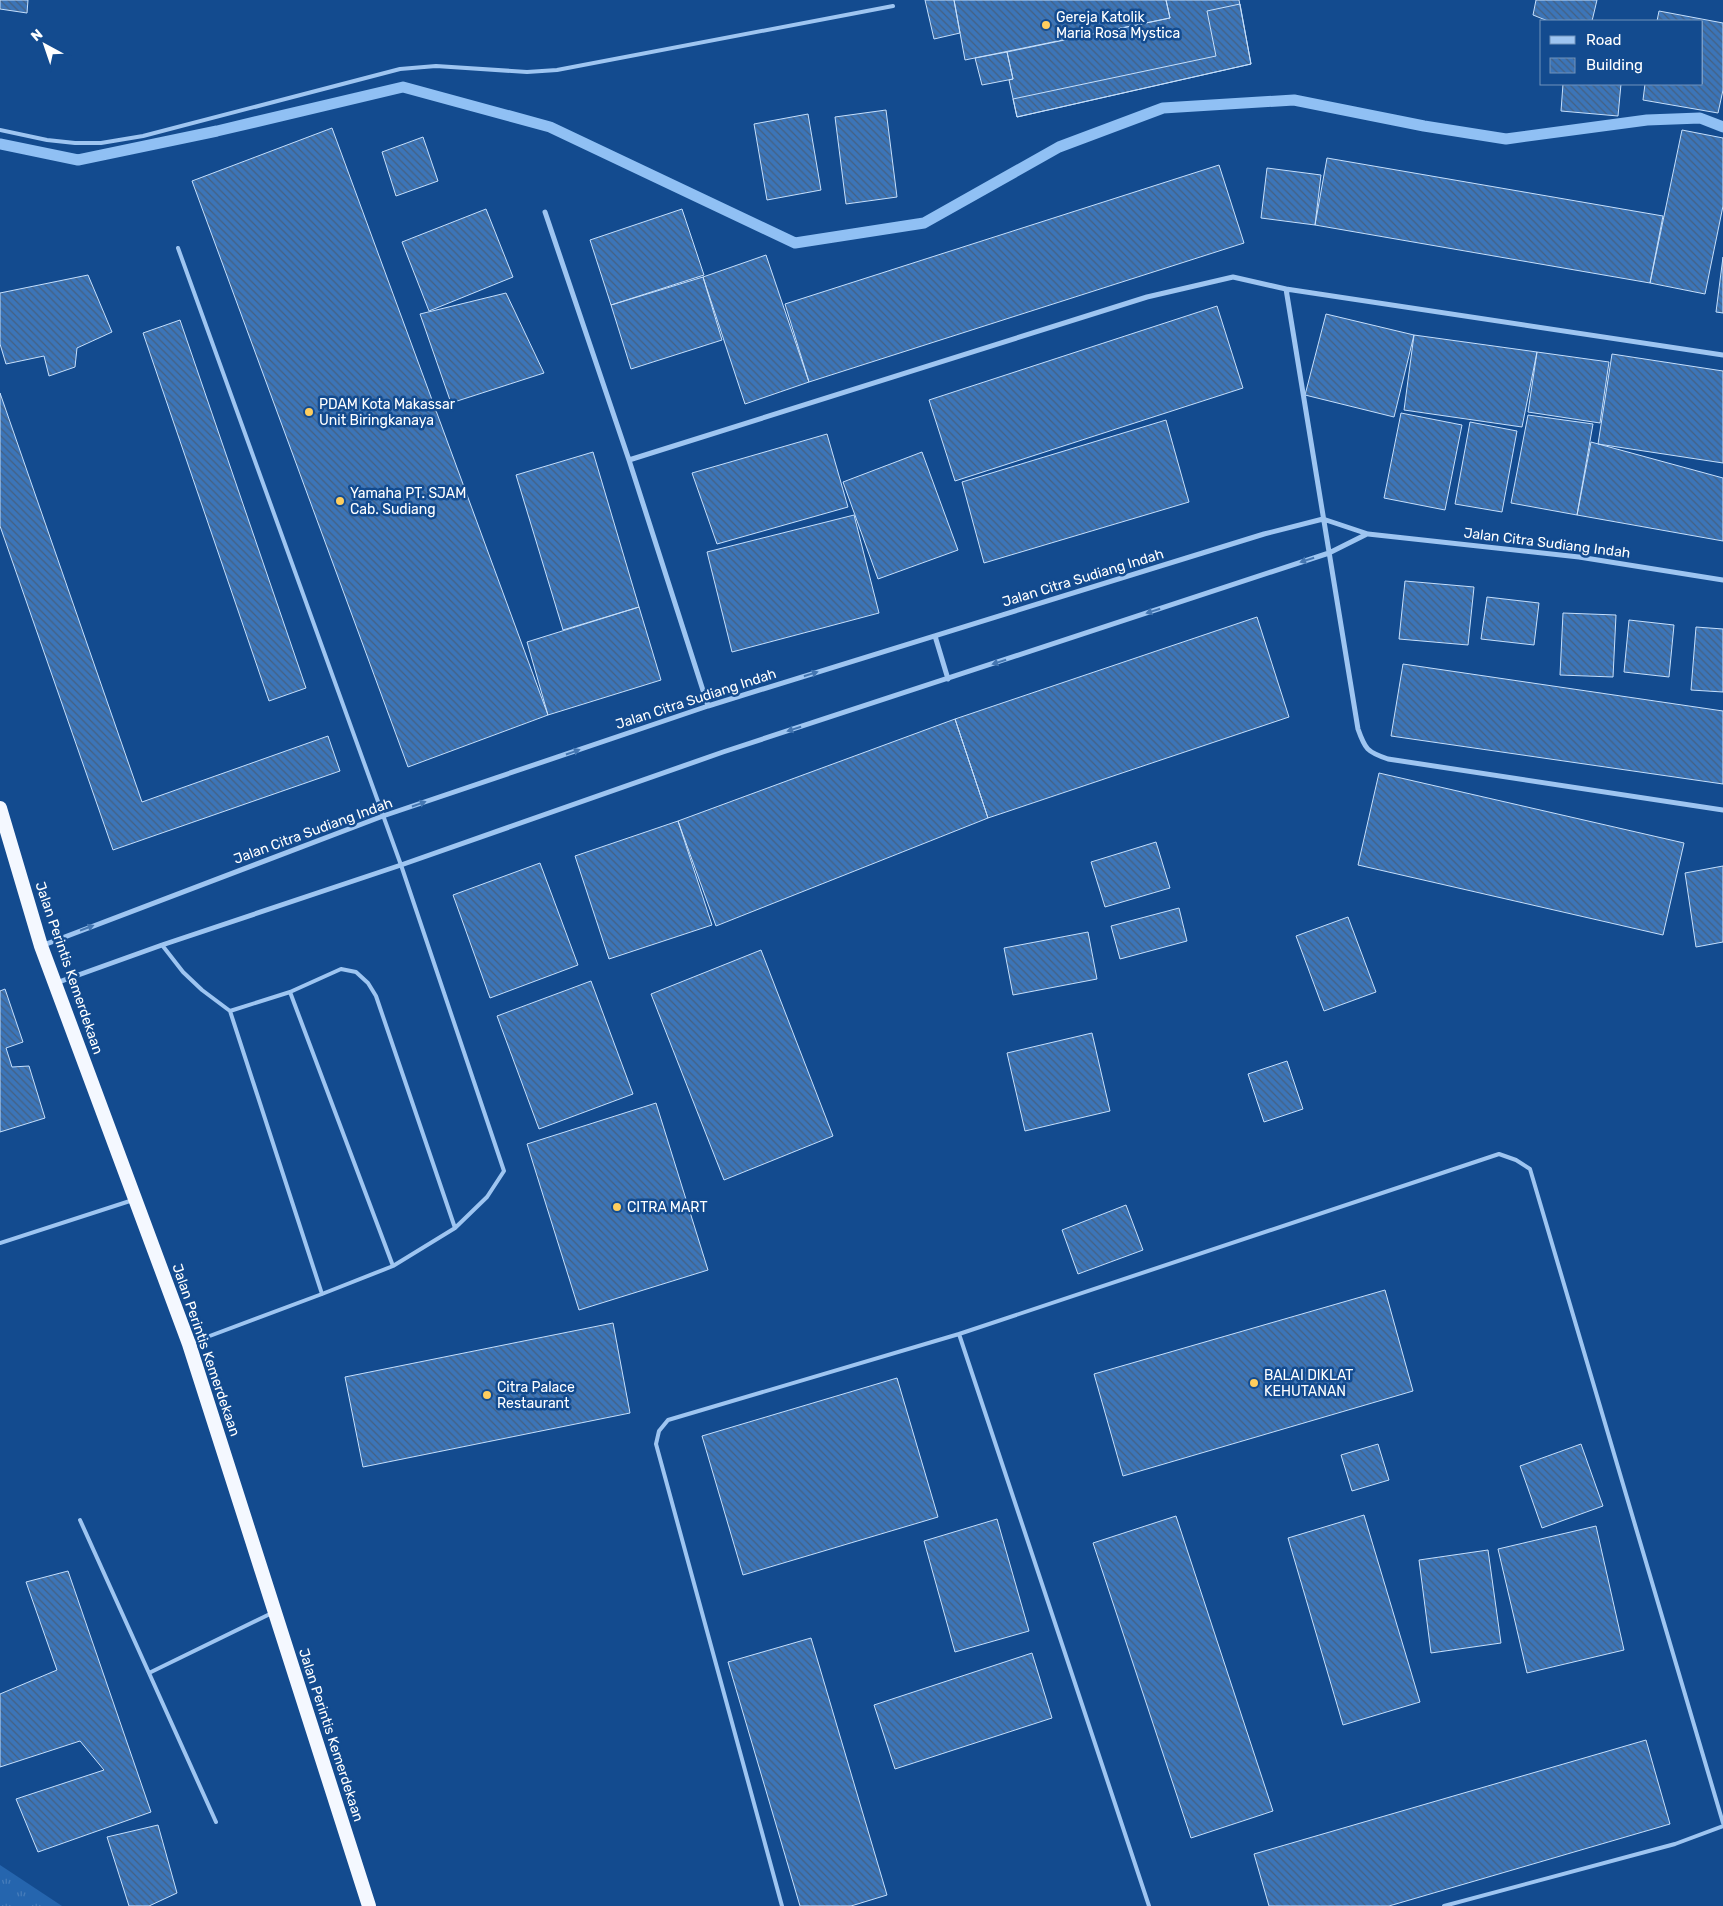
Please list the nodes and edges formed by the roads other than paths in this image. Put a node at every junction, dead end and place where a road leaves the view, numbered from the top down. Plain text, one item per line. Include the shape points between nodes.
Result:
1 (892, 6) dead end
2 (0, 130) edge
3 (545, 212) dead end
4 (178, 248) dead end
5 (1286, 289) junction
6 (1723, 355) edge
7 (629, 460) junction
8 (1323, 518) junction
9 (1368, 534) junction
10 (1329, 553) junction
11 (1723, 580) edge
12 (935, 636) junction
13 (948, 679) junction
14 (708, 706) junction
15 (0, 808) edge
16 (1723, 810) edge
17 (383, 816) junction
18 (401, 865) junction
19 (162, 945) junction
20 (41, 946) junction
21 (56, 983) junction
22 (290, 992) junction
23 (230, 1011) junction
24 (135, 1199) junction
25 (455, 1228) junction
26 (0, 1243) edge
27 (393, 1266) junction
28 (322, 1294) junction
29 (958, 1334) junction
30 (189, 1344) junction
31 (80, 1520) dead end
32 (274, 1612) junction
33 (149, 1673) junction
34 (216, 1822) dead end
35 (1723, 1825) edge
36 (369, 1906) edge
37 (782, 1906) edge
38 (1149, 1906) edge
39 (1444, 1906) edge

1 - 2 lane via 557,70 527,72 436,66 400,69 143,136 101,143 48,140
3 - 7 street
4 - 17 lane
5 - 6 street
5 - 7 street via 1233,277 1147,297
5 - 8 street
7 - 14 street
8 - 9 street, Jalan Citra Sudiang Indah
8 - 10 street
8 - 12 street, Jalan Citra Sudiang Indah
9 - 10 street
9 - 11 street, Jalan Citra Sudiang Indah via 1579,557
10 -> 13 street
10 - 16 street via 1358,729 1370,753 1388,759
12 - 13 street
14 -> 12 street, Jalan Citra Sudiang Indah
13 -> 18 street via 723,752
17 -> 14 street, Jalan Citra Sudiang Indah
15 - 20 highway, Jalan Perintis Kemerdekaan
17 - 18 lane
20 -> 17 street, Jalan Citra Sudiang Indah
18 - 19 street
18 - 25 lane via 504,1171 488,1198
19 - 21 street
19 - 23 lane via 183,972
20 - 21 highway, Jalan Perintis Kemerdekaan
21 - 24 highway, Jalan Perintis Kemerdekaan
22 - 23 lane
22 - 25 lane via 341,969 356,972 368,983 376,996
22 - 27 lane
23 - 28 lane
24 - 26 lane
24 - 30 highway, Jalan Perintis Kemerdekaan
25 - 27 lane
27 - 28 lane
28 - 30 lane
29 - 35 lane via 1499,1154 1516,1160 1530,1169
29 - 37 lane via 668,1420 659,1431 656,1444
29 - 38 lane
30 - 32 highway, Jalan Perintis Kemerdekaan
31 - 33 lane
32 - 33 lane
32 - 36 highway, Jalan Perintis Kemerdekaan
33 - 34 lane
35 - 39 lane via 1675,1844

